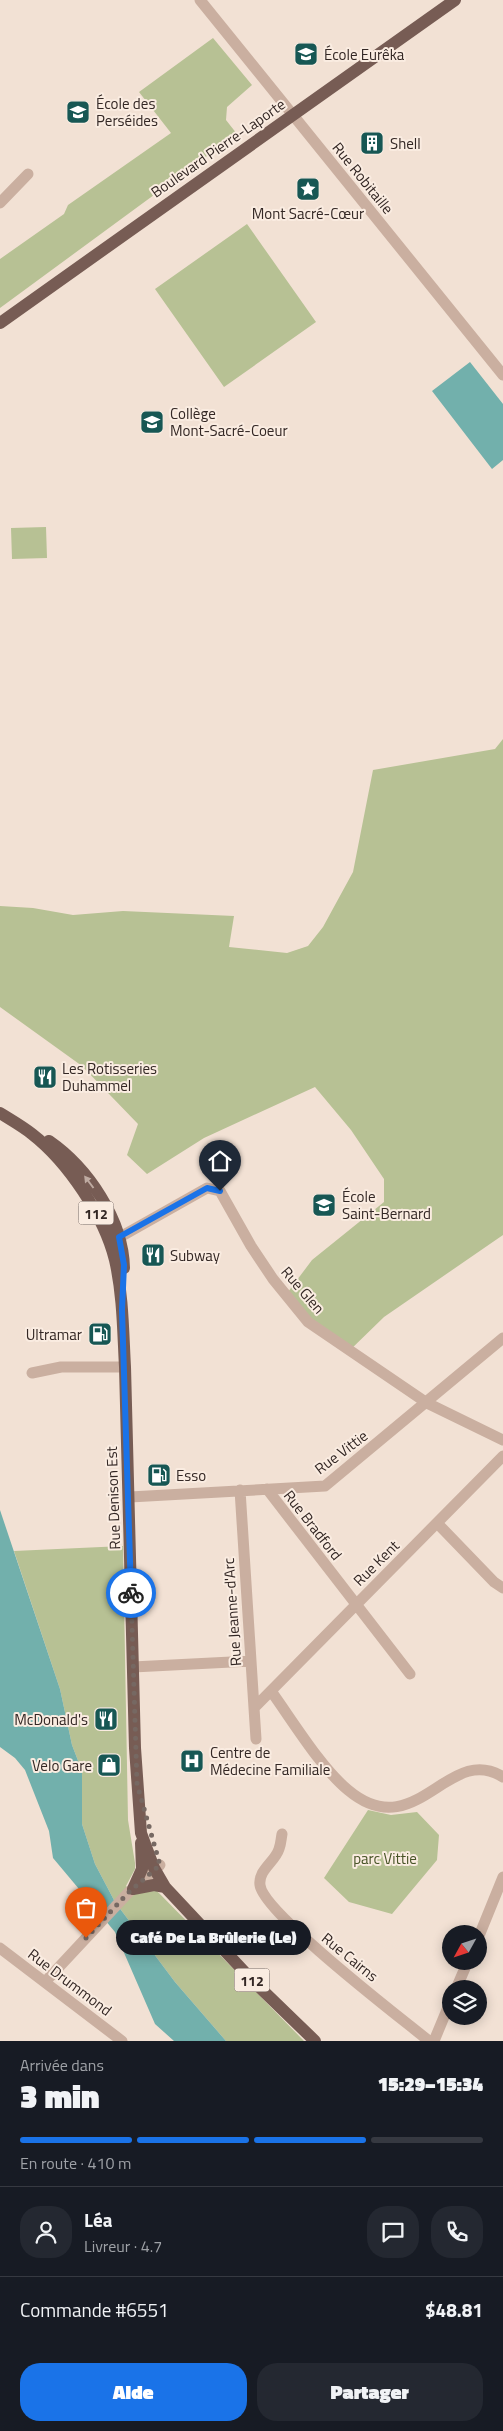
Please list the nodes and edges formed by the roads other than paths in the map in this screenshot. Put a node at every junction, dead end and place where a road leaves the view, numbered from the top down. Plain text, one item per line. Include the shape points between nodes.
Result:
1 (200, 0) edge
2 (455, 0) edge
3 (293, 114) junction
4 (28, 174) dead end
5 (0, 204) edge
6 (0, 323) edge
7 (502, 373) edge
8 (0, 1113) edge
9 (114, 1240) junction
10 (503, 1338) edge
11 (125, 1367) junction
12 (32, 1373) dead end
13 (427, 1403) junction
14 (503, 1440) edge
15 (503, 1456) edge
16 (267, 1489) junction
17 (240, 1490) junction
18 (130, 1497) junction
19 (437, 1523) junction
20 (503, 1588) edge
21 (356, 1605) junction
22 (250, 1661) junction
23 (133, 1667) junction
24 (410, 1674) dead end
25 (270, 1691) junction
26 (254, 1708) junction
27 (256, 1739) dead end
28 (503, 1777) edge
29 (138, 1791) junction
30 (141, 1833) junction
31 (282, 1834) dead end
32 (157, 1867) junction
33 (503, 1877) edge
34 (165, 1887) junction
35 (131, 1891) junction
36 (498, 1904) edge
37 (192, 1916) junction
38 (486, 1925) edge
39 (0, 1948) edge
40 (45, 1982) junction
41 (442, 2022) edge
42 (122, 2041) edge
43 (314, 2041) edge
44 (429, 2041) edge
45 (434, 2041) edge

1 - 3 street, Rue Robitaille
2 - 3 main road, Boulevard Pierre-Laporte
3 - 6 main road, Boulevard Pierre-Laporte
3 - 7 street, Rue Robitaille
4 - 5 street
8 - 9 main road, Rue Denison Est via 53,1144 88,1180 105,1205
9 - 11 main road, Rue Denison Est / 112 via 124,1265
9 - 13 street, Rue Glen via 207,1188 220,1191 273,1279 308,1322
10 - 13 street, Rue Vittie
11 - 12 street via 61,1368
11 - 18 main road, Rue Denison Est / 112
13 - 14 street, Rue Glen
13 - 16 street, Rue Vittie via 325,1486
15 - 19 street, Rue Kent
16 - 17 street, Rue Vittie
16 - 21 street, Rue Bradford
17 - 18 street, Rue Vittie
17 - 22 street, Rue Jeanne-d'Arc
18 - 23 main road, Rue Denison Est / 112
19 - 20 street
19 - 21 street, Rue Kent
21 - 24 street, Rue Bradford
21 - 25 street, Rue Kent
22 - 23 street
22 - 26 street, Rue Jeanne-d'Arc
23 - 29 main road, Rue Denison Est / 112
25 - 26 street
25 - 28 street via 336,1778 349,1791 383,1808 398,1808 412,1803 450,1778 475,1770 485,1768
26 - 27 street
29 - 30 main road, Rue Denison Est / 112
29 - 32 main road
30 - 32 main road, Rue Denison Est / 112
30 - 35 main road via 142,1868
31 - 44 street, Rue Cairns via 279,1850 260,1878 260,1888 303,1937
32 - 34 main road, Rue Denison Est / 112
32 - 35 street
32 - 37 main road
33 - 36 street
34 - 35 main road
34 - 37 main road, Rue Denison Est / 112
35 - 40 street
36 - 38 street
37 - 43 main road, Rue Denison Est / 112
39 - 40 street, Rue Drummond
40 - 42 street, Rue Drummond
41 - 45 street

